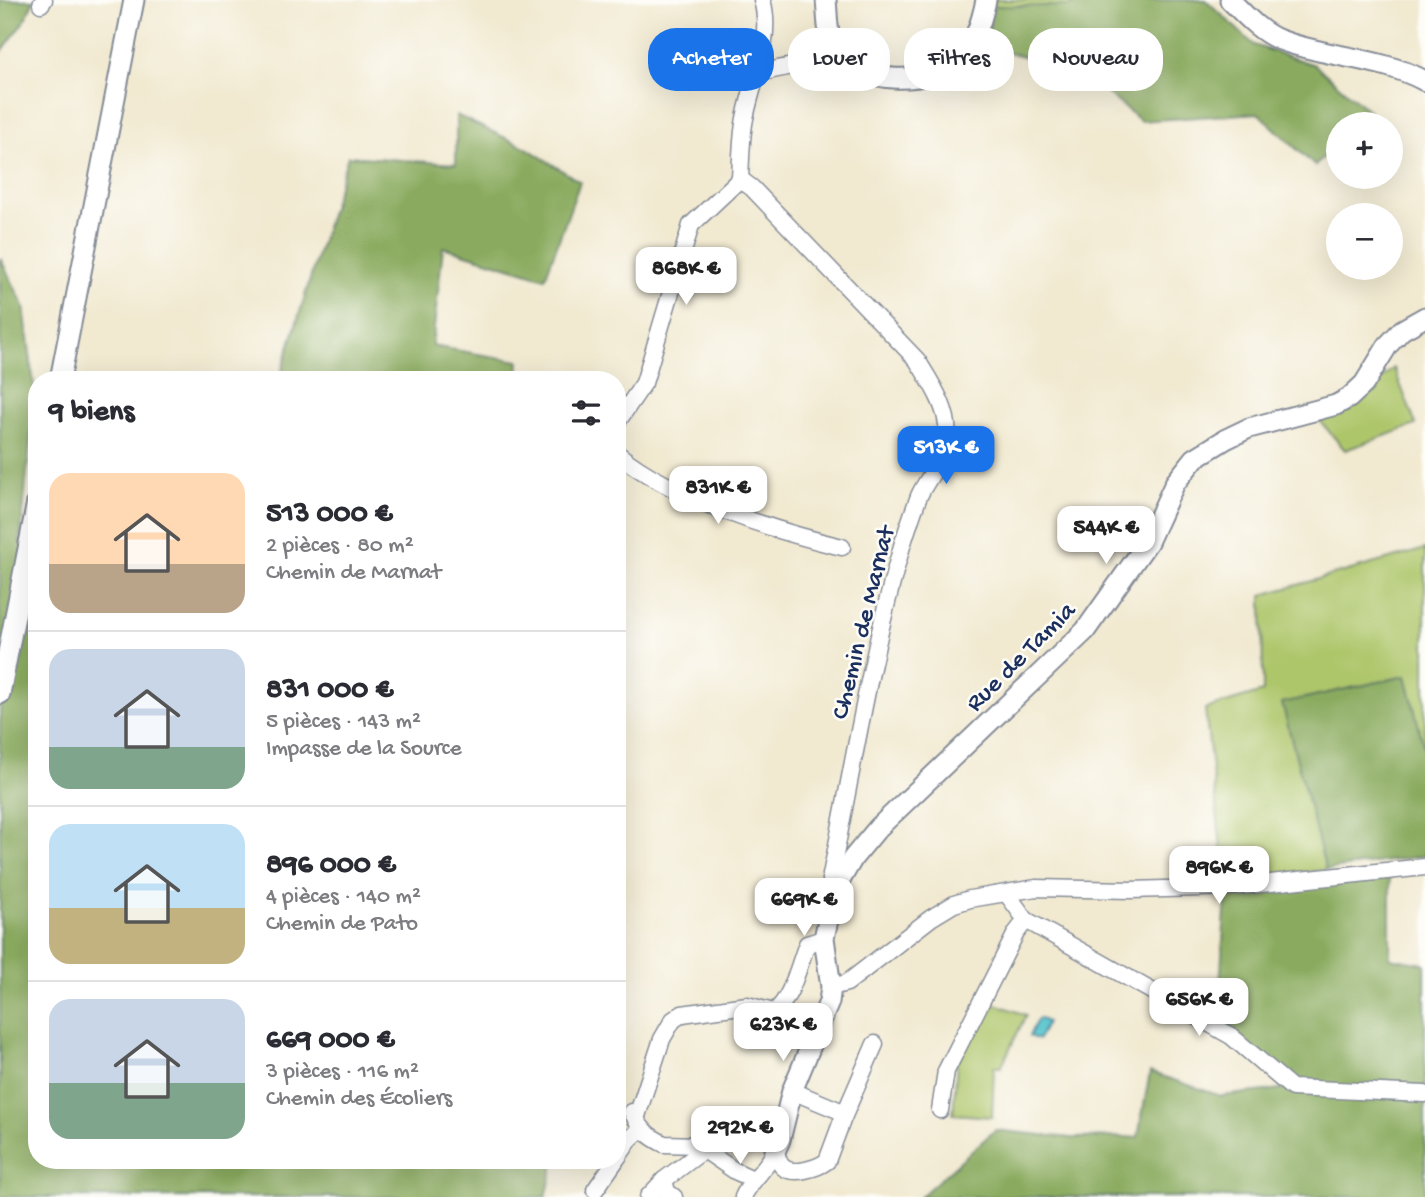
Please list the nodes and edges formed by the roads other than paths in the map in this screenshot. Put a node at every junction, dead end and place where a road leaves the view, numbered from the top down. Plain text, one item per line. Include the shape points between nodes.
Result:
1 (124, 0) edge
2 (134, 0) edge
3 (762, 0) edge
4 (826, 0) edge
5 (986, 0) edge
6 (1230, 0) edge
7 (764, 28) edge
8 (828, 28) edge
9 (890, 78) edge
10 (1425, 82) edge
11 (752, 91) edge
12 (102, 153) junction
13 (740, 179) junction
14 (1425, 317) edge
15 (62, 371) edge
16 (626, 409) edge
17 (626, 460) edge
18 (842, 547) dead end
19 (28, 549) edge
20 (0, 694) edge
21 (1425, 867) edge
22 (835, 889) junction
23 (1007, 894) junction
24 (1026, 920) junction
25 (825, 943) junction
26 (831, 987) junction
27 (875, 1044) dead end
28 (792, 1091) junction
29 (1425, 1094) edge
30 (838, 1110) dead end
31 (940, 1110) dead end
32 (635, 1119) junction
33 (626, 1146) edge
34 (705, 1149) junction
35 (775, 1151) junction
36 (610, 1169) edge
37 (753, 1179) junction
38 (664, 1180) junction
39 (595, 1190) dead end
40 (648, 1197) edge
41 (674, 1197) edge
42 (743, 1197) edge

1 - 12 street
2 - 12 street
3 - 7 street
4 - 8 street
5 - 9 street via 972,44 958,60 935,72
6 - 10 street via 1252,23 1279,39 1388,65
11 - 13 street
12 - 15 street
13 - 16 street via 691,225 644,383
13 - 22 street, Chemin de Marnat via 917,360 946,418 944,453 920,495 883,620 831,875
14 - 22 street, Rue de Tamia via 1402,330 1349,398 1249,428 1195,458 1175,483 1148,542 1085,631 878,828
17 - 18 street via 695,498 785,534
19 - 20 street
21 - 23 street via 1232,887 1036,888
22 - 25 street, Rue de Tamia
23 - 24 street
23 - 26 street via 954,904 847,983
24 - 29 street via 1231,1035 1292,1088
24 - 31 street via 946,1071
25 - 26 street, Rue de Tamia
25 - 32 street via 807,944 777,1010 747,1005 682,1014 673,1020
26 - 28 street
27 - 35 street via 827,1161 786,1170
28 - 30 street
28 - 35 street
32 - 33 street
32 - 34 street via 664,1144 690,1143
34 - 37 street
34 - 38 street
35 - 37 street
36 - 39 street
37 - 42 street
38 - 40 street
38 - 41 street

